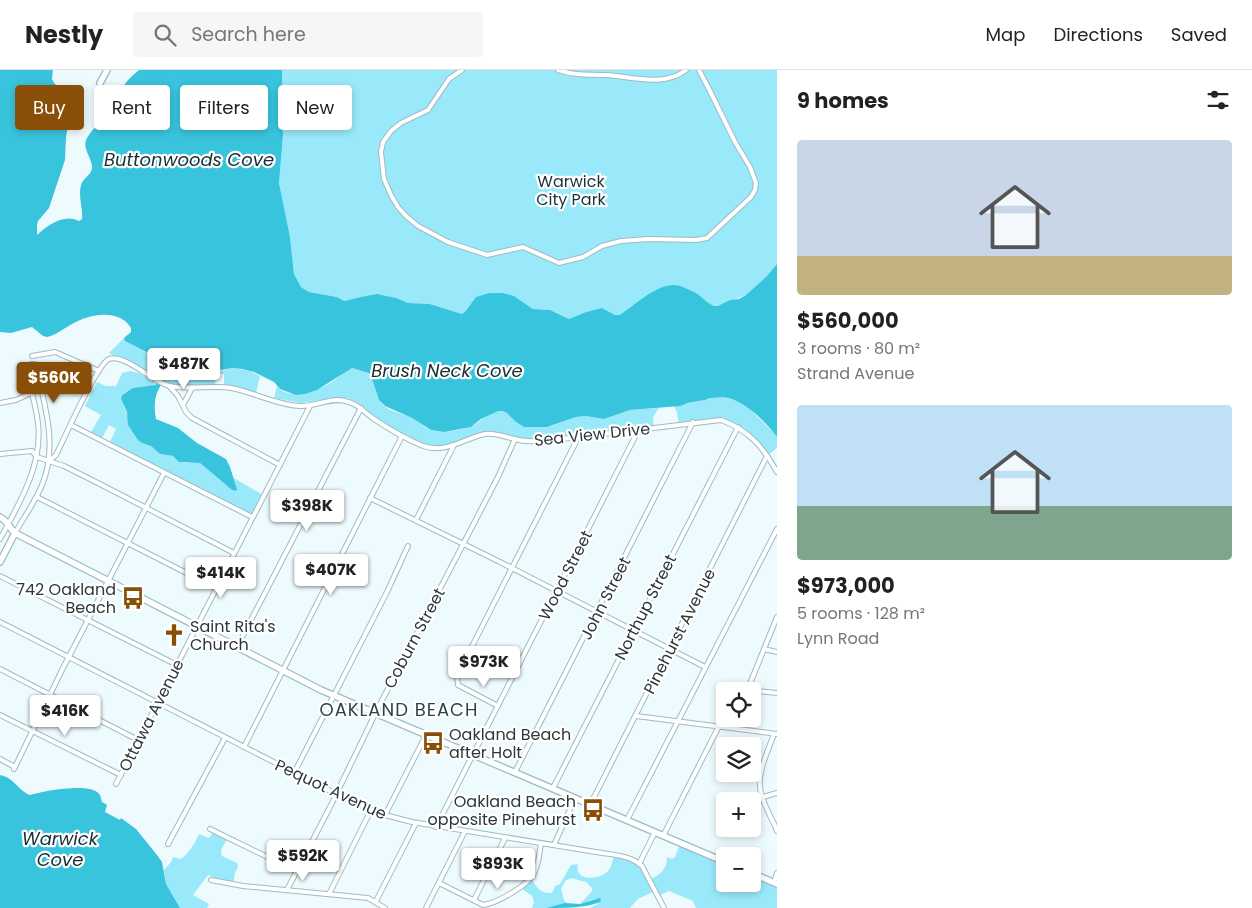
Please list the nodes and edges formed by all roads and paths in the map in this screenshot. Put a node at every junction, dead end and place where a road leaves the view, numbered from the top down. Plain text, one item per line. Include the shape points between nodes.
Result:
1 (107, 70) edge
2 (462, 70) edge
3 (558, 70) edge
4 (686, 70) edge
5 (699, 70) edge
6 (100, 83) dead end
7 (32, 356) dead end
8 (99, 371) junction
9 (169, 386) junction
10 (192, 388) junction
11 (31, 393) junction
12 (0, 403) edge
13 (182, 405) junction
14 (310, 406) junction
15 (361, 408) junction
16 (694, 422) junction
17 (71, 425) junction
18 (738, 427) junction
19 (639, 429) junction
20 (402, 436) junction
21 (579, 436) junction
22 (516, 439) junction
23 (454, 446) junction
24 (0, 454) edge
25 (767, 456) junction
26 (37, 457) junction
27 (48, 461) junction
28 (280, 464) junction
29 (777, 472) edge
30 (164, 473) junction
31 (37, 497) junction
32 (370, 498) junction
33 (146, 508) junction
34 (0, 517) edge
35 (252, 517) junction
36 (416, 520) junction
37 (8, 523) junction
38 (777, 529) edge
39 (15, 533) junction
40 (0, 539) edge
41 (129, 543) junction
42 (463, 544) junction
43 (408, 546) dead end
44 (234, 552) junction
45 (0, 562) edge
46 (512, 568) junction
47 (0, 576) edge
48 (108, 582) junction
49 (216, 588) junction
50 (557, 591) junction
51 (597, 612) junction
52 (777, 617) edge
53 (88, 621) junction
54 (0, 622) edge
55 (197, 627) junction
56 (634, 631) junction
57 (237, 647) junction
58 (670, 649) junction
59 (764, 649) junction
60 (777, 652) edge
61 (69, 658) junction
62 (177, 664) junction
63 (705, 666) junction
64 (0, 669) edge
65 (283, 670) junction
66 (751, 682) edge
67 (761, 692) edge
68 (777, 693) edge
69 (50, 695) junction
70 (334, 696) junction
71 (158, 703) junction
72 (498, 706) junction
73 (375, 713) junction
74 (0, 715) edge
75 (636, 716) junction
76 (678, 721) junction
77 (716, 726) edge
78 (718, 727) edge
79 (726, 727) edge
80 (734, 728) joint
81 (33, 732) junction
82 (775, 734) edge
83 (426, 735) junction
84 (225, 738) junction
85 (138, 740) junction
86 (244, 748) junction
87 (473, 754) junction
88 (0, 759) edge
89 (515, 772) junction
90 (294, 773) junction
91 (121, 775) junction
92 (116, 784) dead end
93 (553, 788) junction
94 (777, 793) edge
95 (335, 794) junction
96 (763, 797) junction
97 (575, 798) junction
98 (590, 804) junction
99 (371, 810) junction
100 (385, 815) junction
101 (627, 820) junction
102 (416, 823) junction
103 (436, 827) junction
104 (210, 828) dead end
105 (465, 831) junction
106 (777, 831) edge
107 (655, 832) junction
108 (663, 836) junction
109 (505, 838) junction
110 (168, 844) dead end
111 (541, 844) junction
112 (554, 845) junction
113 (716, 858) edge
114 (639, 864) junction
115 (296, 871) junction
116 (777, 873) edge
117 (761, 877) edge
118 (212, 880) dead end
119 (439, 883) junction
120 (775, 883) edge
121 (287, 890) junction
122 (329, 894) junction
123 (474, 900) junction
124 (376, 901) junction
125 (385, 908) edge
126 (426, 908) edge
127 (664, 908) edge

1 - 6 street
2 - 5 street via 449,79 428,110 398,125 388,134 381,156 382,174 391,195 411,221 448,242 487,255 523,247 559,263 620,242 707,238 751,197 756,182 750,166
3 - 4 street via 577,75 654,80
7 - 8 street via 55,352
8 - 9 street, Sea View Drive via 105,362 116,358
8 - 17 street
9 - 10 street, Sea View Drive
9 - 13 street
10 - 13 street
10 - 14 street, Sea View Drive via 230,388 284,404
11 - 12 street
11 - 26 street via 38,424
11 - 27 street via 27,370 31,364 36,366 49,423
13 - 28 street via 201,424
14 - 15 street, Sea View Drive via 340,400
14 - 28 street, Ottawa Avenue
15 - 20 street, Sea View Drive via 374,420
15 - 57 street
16 - 18 street, Sea View Drive via 721,420
16 - 19 street, Sea View Drive
16 - 51 street, John Street
17 - 27 street via 56,455
17 - 30 street
18 - 25 street, Sea View Drive
18 - 56 street, Northup Street
19 - 21 street, Sea View Drive
19 - 50 street, Wood Street
20 - 23 street, Sea View Drive via 426,447
20 - 32 street
21 - 22 street, Sea View Drive via 535,441
21 - 46 street
22 - 23 street, Sea View Drive via 487,434
22 - 42 street, Coburn Street
23 - 36 street
24 - 26 street via 32,451
25 - 29 street, Sea View Drive
25 - 58 street, Pinehurst Avenue
26 - 27 street
26 - 37 street
27 - 31 street
27 - 33 street
28 - 35 street, Ottawa Avenue
30 - 33 street
30 - 35 street
31 - 39 street
31 - 41 street
32 - 36 street
32 - 65 street
33 - 41 street
33 - 44 street
34 - 37 street
35 - 44 street, Ottawa Avenue
36 - 42 street
37 - 39 street
37 - 40 street
38 - 63 street
39 - 45 street
39 - 48 street
41 - 48 street
41 - 49 street
42 - 46 street
42 - 73 street, Coburn Street
43 - 70 street
44 - 49 street, Ottawa Avenue
46 - 50 street
46 - 72 street via 458,673 457,682
47 - 53 street
48 - 53 street
48 - 55 street
49 - 55 street, Ottawa Avenue
50 - 51 street
50 - 72 street, Wood Street
51 - 56 street
51 - 89 street, John Street
52 - 59 street
53 - 61 street
53 - 62 street
54 - 61 street, Pequot Avenue
55 - 57 street
55 - 62 street, Ottawa Avenue
56 - 58 street
56 - 93 street, Northup Street
57 - 65 street
58 - 63 street
58 - 75 street, Pinehurst Avenue
59 - 60 street
59 - 66 street
61 - 69 street
61 - 71 street, Pequot Avenue
62 - 71 street, Ottawa Avenue
63 - 76 street
64 - 69 street
65 - 70 street
65 - 86 street
67 - 68 street
69 - 81 street
69 - 85 street
70 - 73 street
70 - 90 street
71 - 84 street, Pequot Avenue
71 - 85 street, Ottawa Avenue
72 - 87 street, Wood Street
73 - 83 street
73 - 95 street, Coburn Street
74 - 81 street
75 - 76 street
75 - 98 street, Pinehurst Avenue
76 - 77 street
76 - 101 street
78 - 108 street
79 - 80 street
80 - 82 street
81 - 88 street via 15,768
81 - 91 street
82 - 96 street via 760,778
83 - 87 street
83 - 100 street
84 - 86 street, Pequot Avenue
84 - 110 street
85 - 91 street, Ottawa Avenue
86 - 90 street, Pequot Avenue
87 - 89 street
87 - 103 street, Wood Street
89 - 93 street
90 - 95 street, Pequot Avenue
91 - 92 street, Ottawa Avenue
93 - 97 street
94 - 96 street
95 - 99 street, Pequot Avenue
95 - 115 street, Coburn Street
96 - 106 street
97 - 98 street
97 - 112 street
98 - 101 street
99 - 100 street, Pequot Avenue
99 - 122 street
100 - 102 street, Pequot Avenue
101 - 107 street
102 - 103 street, Pequot Avenue
102 - 124 street
103 - 105 street, Pequot Avenue
104 - 115 street
105 - 109 street, Pequot Avenue
105 - 119 street
107 - 108 street
107 - 114 street
108 - 113 street
109 - 111 street, Pequot Avenue
109 - 123 street
111 - 112 street, Pequot Avenue
111 - 123 street via 535,871 519,888 489,904 483,905
112 - 114 street, Pequot Avenue via 626,857
114 - 127 street
115 - 121 street, Coburn Street
116 - 120 street
117 - 120 street
118 - 121 street via 236,886
119 - 123 street
119 - 126 street
121 - 122 street
122 - 124 street
124 - 125 street

